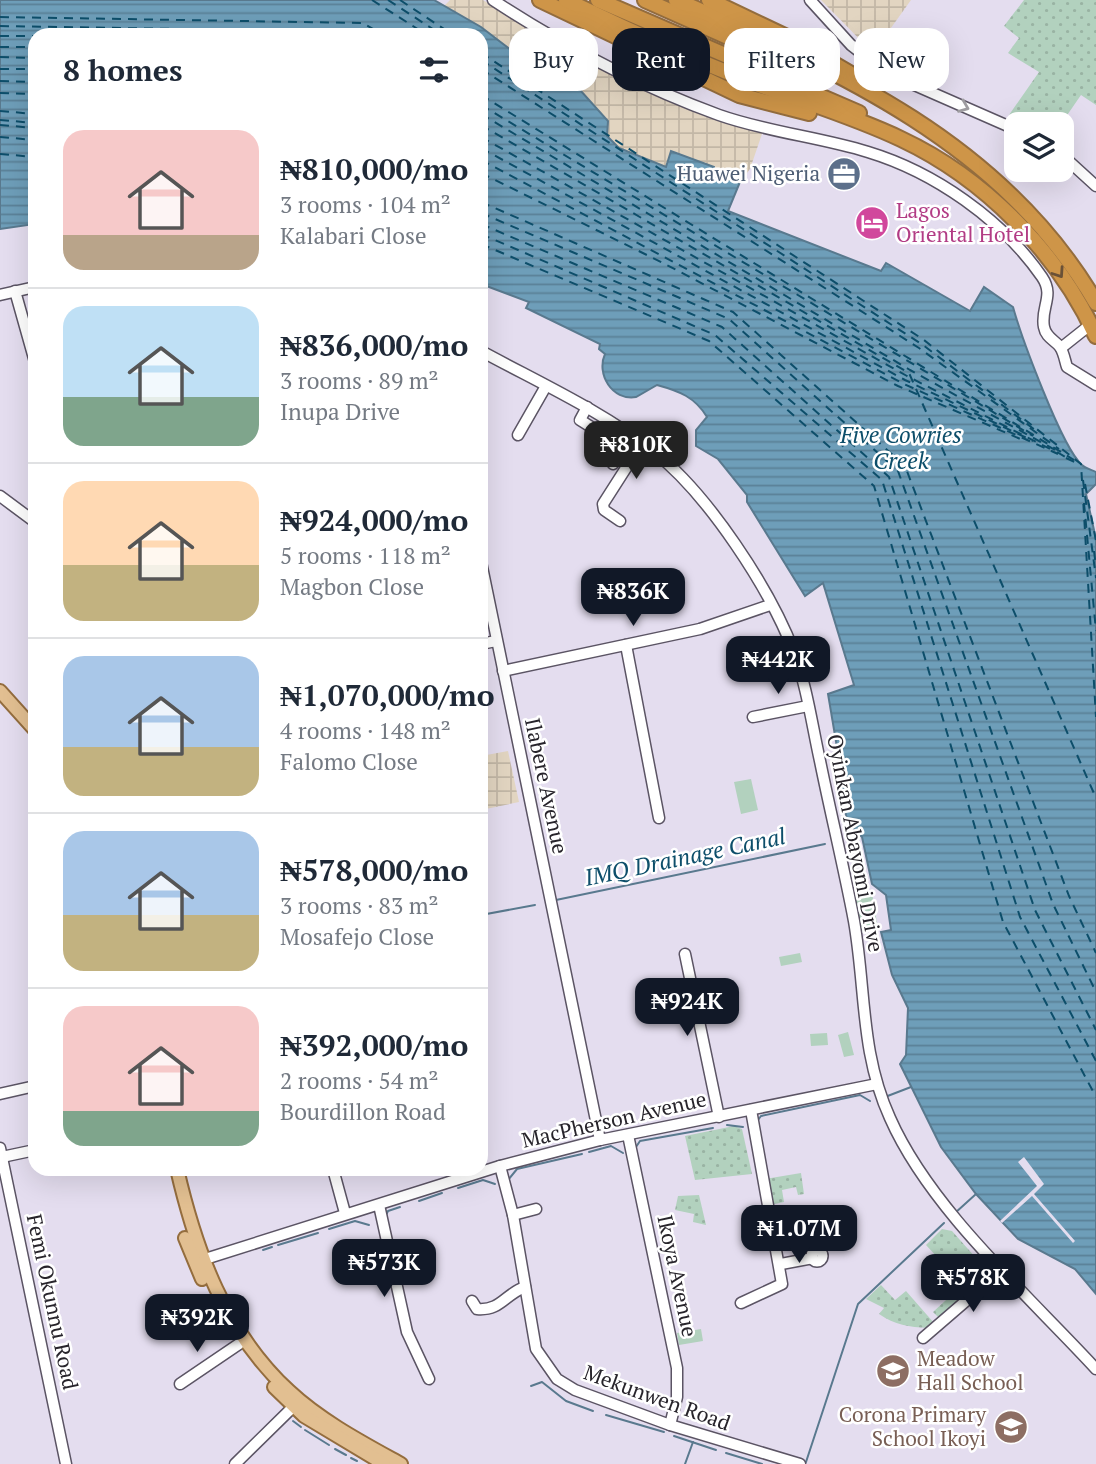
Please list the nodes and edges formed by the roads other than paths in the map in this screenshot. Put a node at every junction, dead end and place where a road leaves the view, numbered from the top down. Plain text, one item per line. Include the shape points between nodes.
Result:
1 (493, 0) edge
2 (540, 0) edge
3 (566, 0) edge
4 (597, 0) edge
5 (645, 0) edge
6 (676, 0) edge
7 (709, 0) edge
8 (810, 0) edge
9 (1004, 124) edge
10 (927, 127) junction
11 (884, 132) junction
12 (938, 160) junction
13 (1074, 166) edge
14 (1096, 186) edge
15 (1080, 275) junction
16 (28, 288) edge
17 (1096, 289) edge
18 (15, 291) junction
19 (0, 295) edge
20 (1096, 303) edge
21 (1093, 329) edge
22 (28, 337) edge
23 (1061, 348) junction
24 (488, 355) edge
25 (1096, 385) edge
26 (546, 386) junction
27 (587, 407) junction
28 (518, 435) dead end
29 (642, 443) junction
30 (613, 464) dead end
31 (0, 496) edge
32 (28, 517) edge
33 (620, 521) dead end
34 (488, 599) edge
35 (770, 605) junction
36 (496, 641) junction
37 (488, 643) edge
38 (626, 645) junction
39 (503, 671) junction
40 (0, 681) edge
41 (0, 691) edge
42 (808, 706) junction
43 (28, 710) edge
44 (753, 718) dead end
45 (28, 722) edge
46 (659, 818) dead end
47 (685, 954) dead end
48 (877, 1084) junction
49 (28, 1088) edge
50 (0, 1094) edge
51 (751, 1110) junction
52 (719, 1116) junction
53 (628, 1135) junction
54 (600, 1140) junction
55 (28, 1151) edge
56 (1, 1157) edge
57 (500, 1166) junction
58 (488, 1168) edge
59 (171, 1176) edge
60 (179, 1176) edge
61 (335, 1176) edge
62 (458, 1176) edge
63 (379, 1205) junction
64 (536, 1209) dead end
65 (345, 1213) junction
66 (513, 1214) junction
67 (813, 1258) dead end
68 (202, 1260) junction
69 (781, 1264) junction
70 (1003, 1269) junction
71 (525, 1287) junction
72 (472, 1301) dead end
73 (741, 1303) dead end
74 (923, 1338) dead end
75 (239, 1344) junction
76 (1096, 1369) edge
77 (429, 1380) dead end
78 (180, 1384) dead end
79 (293, 1407) junction
80 (670, 1425) junction
81 (66, 1464) edge
82 (235, 1464) edge
83 (384, 1464) edge
84 (401, 1464) edge
85 (800, 1464) edge

1 - 23 street via 578,52 703,108 869,152 948,191 998,228 1042,277 1049,298 1044,330
2 - 11 highway via 739,95
3 - 11 highway via 665,47
4 - 12 highway via 893,128
5 - 10 highway
6 - 10 highway via 806,60
7 - 10 highway via 793,40 899,101
8 -> 9 street via 850,45 887,74
10 - 15 highway via 981,165 1023,204
11 - 12 highway
12 -> 21 highway via 1024,230 1053,264
13 - 14 street
15 - 17 highway
15 - 20 highway
16 - 18 street
18 - 19 street
18 - 22 street
21 - 23 street
23 - 25 street via 1067,367
24 - 26 street, Oyinkan Abayomi Drive
26 - 27 street, Oyinkan Abayomi Drive
26 - 28 street
27 - 29 street, Oyinkan Abayomi Drive
27 - 30 street via 580,421 623,447
29 - 33 street via 603,504 604,510
29 - 35 street, Oyinkan Abayomi Drive via 702,502 744,558
31 - 32 street
34 - 36 street, Ilabere Avenue
35 - 38 street via 700,629
35 - 42 street, Oyinkan Abayomi Drive via 792,648
36 - 37 street
36 - 39 street, Ilabere Avenue
38 - 39 street
38 - 46 street
39 - 54 street, Ilabere Avenue
40 - 43 main road
41 - 45 main road
42 - 44 street
42 - 48 street, Oyinkan Abayomi Drive via 853,920 864,1031
47 - 52 street
48 - 51 street, MacPherson Avenue
48 - 70 street, Oyinkan Abayomi Drive via 900,1140 927,1183
49 - 50 street
51 - 52 street, MacPherson Avenue
51 - 69 street
52 - 53 street, MacPherson Avenue
53 - 54 street, MacPherson Avenue
53 - 80 street, Ikoya Avenue via 677,1368 677,1397
54 - 57 street, MacPherson Avenue
55 - 56 street
56 - 81 street, Femi Okunnu Road
57 - 58 street, MacPherson Avenue
57 - 66 street, Mekunwen Road
59 - 75 main road via 191,1255
60 - 68 main road
61 - 65 street
62 - 63 street, MacPherson Avenue
63 - 65 street, MacPherson Avenue
63 - 77 street via 407,1332
64 - 66 street
65 - 68 street, MacPherson Avenue
66 - 71 street, Mekunwen Road
67 - 69 street
68 - 84 main road via 245,1339 288,1391
69 - 73 street via 782,1284
70 - 74 street
70 - 76 street, Oyinkan Abayomi Drive
71 - 72 street via 491,1309 477,1309
71 - 80 street, Mekunwen Road via 536,1349 557,1379 575,1391
75 - 78 street
75 - 79 main road
79 - 82 street
79 - 83 main road
80 - 85 street, Mekunwen Road

